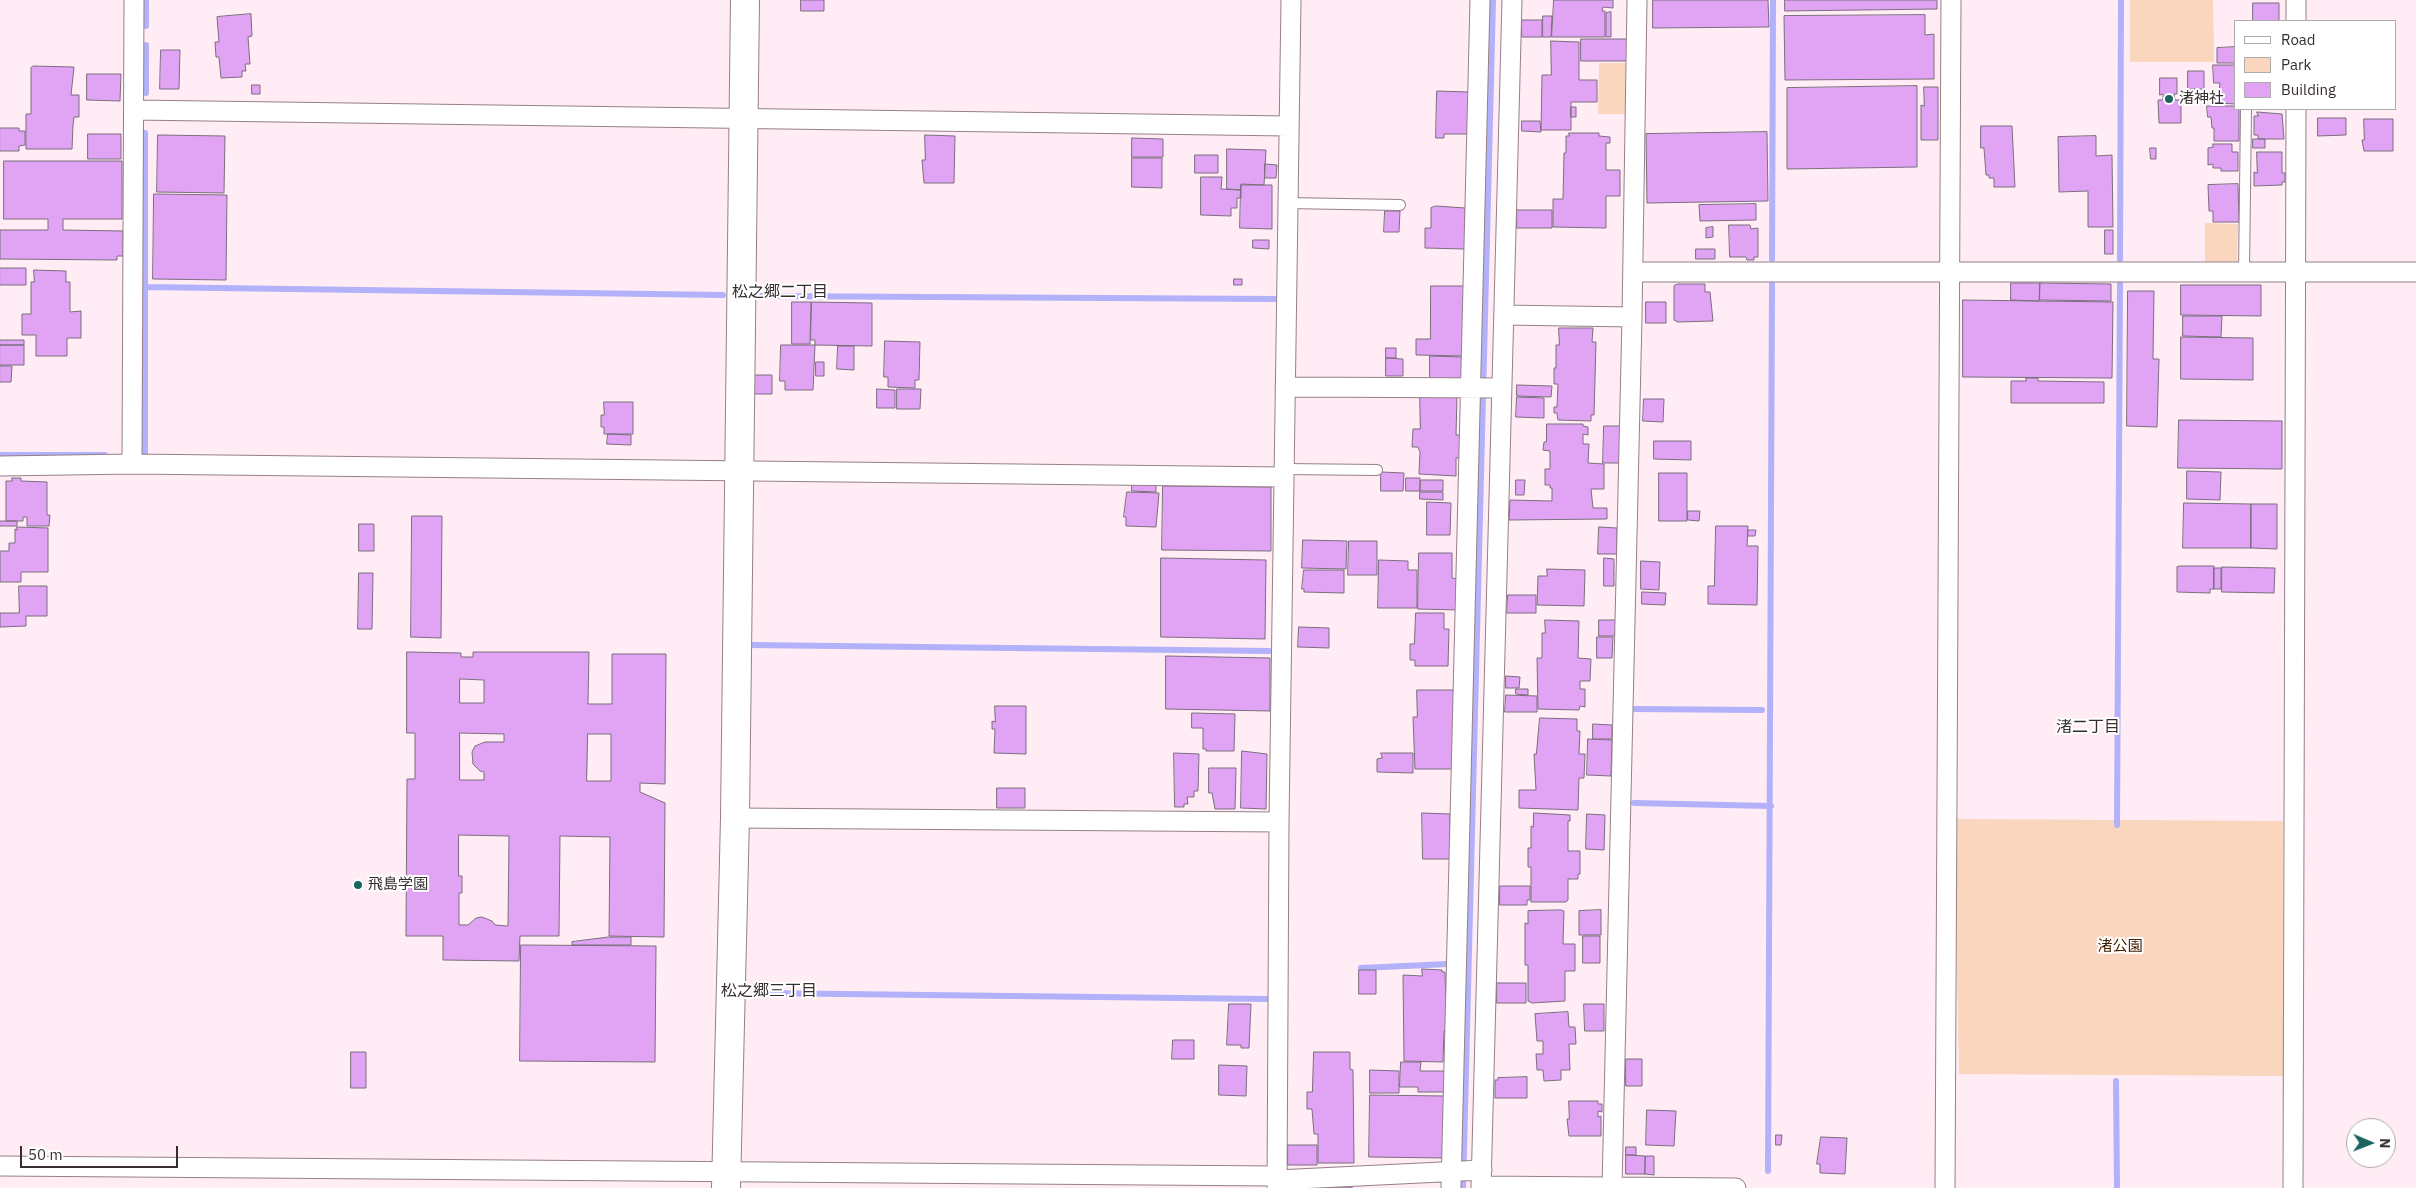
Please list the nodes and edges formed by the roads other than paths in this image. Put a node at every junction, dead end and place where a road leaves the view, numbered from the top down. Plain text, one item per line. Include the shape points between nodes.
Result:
1 (134, 0) edge
2 (745, 0) edge
3 (1291, 0) edge
4 (1480, 0) edge
5 (1512, 0) edge
6 (1638, 0) edge
7 (1951, 0) edge
8 (2296, 0) edge
9 (2296, 20) edge
10 (134, 110) junction
11 (2246, 110) edge
12 (2296, 110) edge
13 (744, 118) junction
14 (1288, 126) junction
15 (1288, 203) junction
16 (1400, 205) dead end
17 (1633, 272) junction
18 (1950, 272) junction
19 (2244, 272) junction
20 (2296, 272) junction
21 (2416, 272) edge
22 (1504, 315) junction
23 (1632, 317) junction
24 (1285, 387) junction
25 (1485, 388) junction
26 (132, 464) junction
27 (0, 466) edge
28 (1378, 470) dead end
29 (740, 472) junction
30 (1284, 473) junction
31 (735, 818) junction
32 (1279, 822) junction
33 (0, 1166) edge
34 (1468, 1178) edge
35 (726, 1180) edge
36 (1277, 1181) edge
37 (1612, 1187) edge
38 (1736, 1188) edge
39 (1945, 1188) edge
40 (2293, 1188) edge

1 - 10 street
2 - 13 street
3 - 14 street
4 - 25 street
5 - 22 street
6 - 17 street
7 - 18 street
8 - 9 street
10 - 13 street
10 - 26 street
11 - 19 lane
12 - 20 street
13 - 14 street
13 - 29 street
14 - 15 street
15 - 16 lane
15 - 24 street
17 - 18 street
17 - 23 street
18 - 19 street
18 - 39 street
19 - 20 street
20 - 21 street
20 - 40 street
22 - 23 street
22 - 25 street
23 - 37 street
24 - 25 street
24 - 30 street
25 - 34 street
25 - 34 street
26 - 27 street
26 - 29 street
28 - 30 lane
29 - 30 street
29 - 31 street
30 - 32 street
31 - 32 street
31 - 35 street
32 - 36 street
33 - 35 street
34 - 36 street
34 - 37 street
35 - 36 street
37 - 38 street

